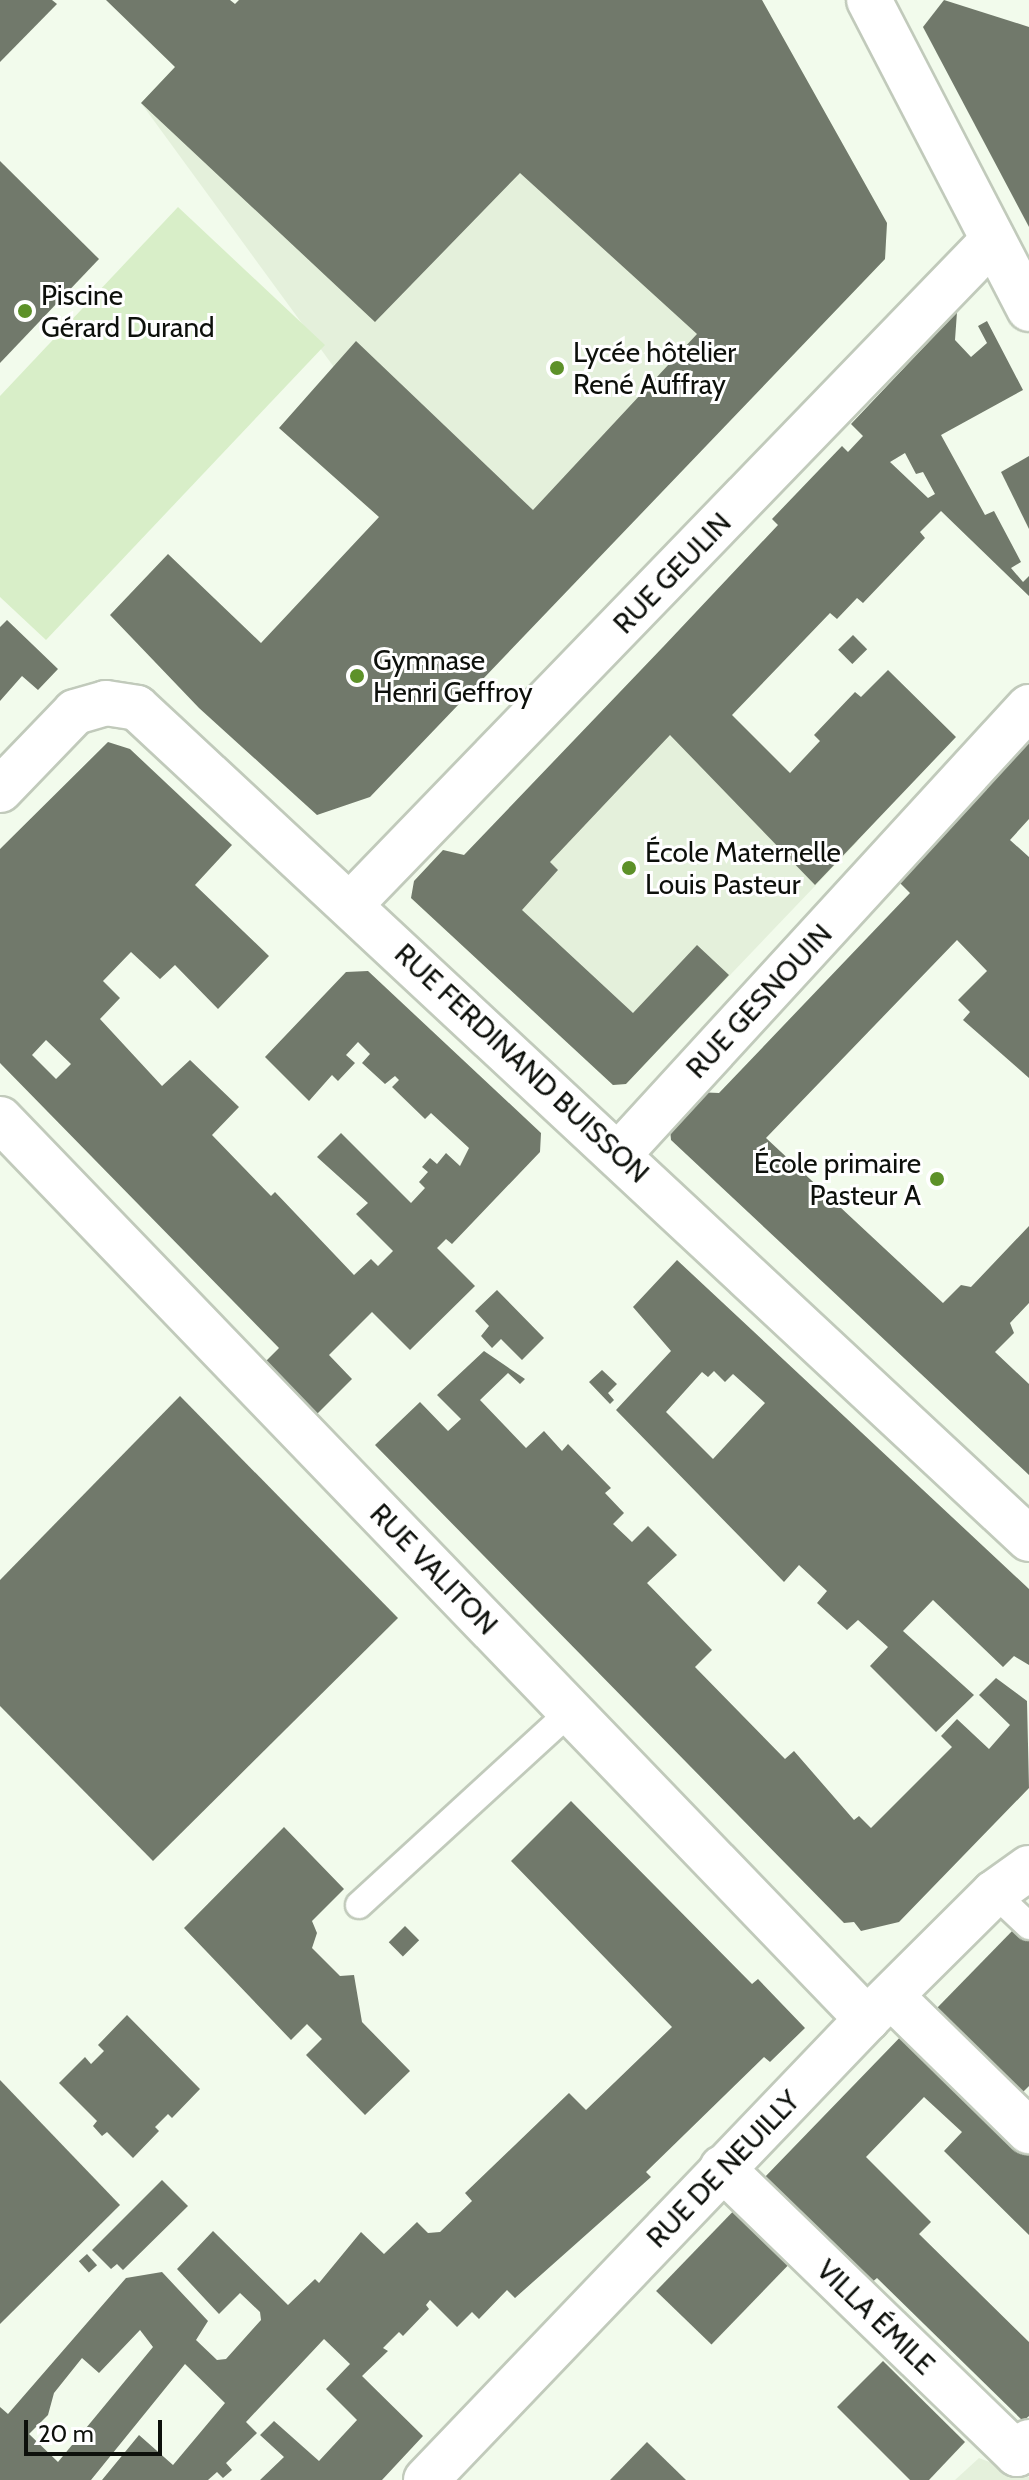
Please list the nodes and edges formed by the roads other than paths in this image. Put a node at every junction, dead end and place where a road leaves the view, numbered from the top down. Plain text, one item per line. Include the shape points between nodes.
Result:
1 (869, 0) edge
2 (993, 240) junction
3 (1029, 309) edge
4 (1029, 707) edge
5 (0, 790) edge
6 (350, 905) junction
7 (0, 1119) edge
8 (620, 1153) junction
9 (1029, 1539) edge
10 (571, 1711) junction
11 (1029, 1868) edge
12 (994, 1893) junction
13 (359, 1905) dead end
14 (1029, 1926) edge
15 (880, 2008) junction
16 (1029, 2131) edge
17 (722, 2168) junction
18 (1029, 2442) edge
19 (426, 2480) edge

1 - 2 street
2 - 3 street
2 - 6 street, RUE GEULIN
4 - 8 street, RUE GESNOUIN
5 - 6 street, RUE FERDINAND BUISSON via 75,712 106,703 137,708
6 - 8 street, RUE FERDINAND BUISSON
7 - 10 street, RUE VALITON
8 - 9 street, RUE FERDINAND BUISSON
10 - 13 lane
10 - 15 street, RUE VALITON
11 - 12 street, RUE DE NEUILLY
12 - 14 lane
12 - 15 street, RUE DE NEUILLY
15 - 16 street
15 - 17 street, RUE DE NEUILLY
17 - 18 street, VILLA ÉMILE via 1017,2454
17 - 19 street, RUE DE NEUILLY

